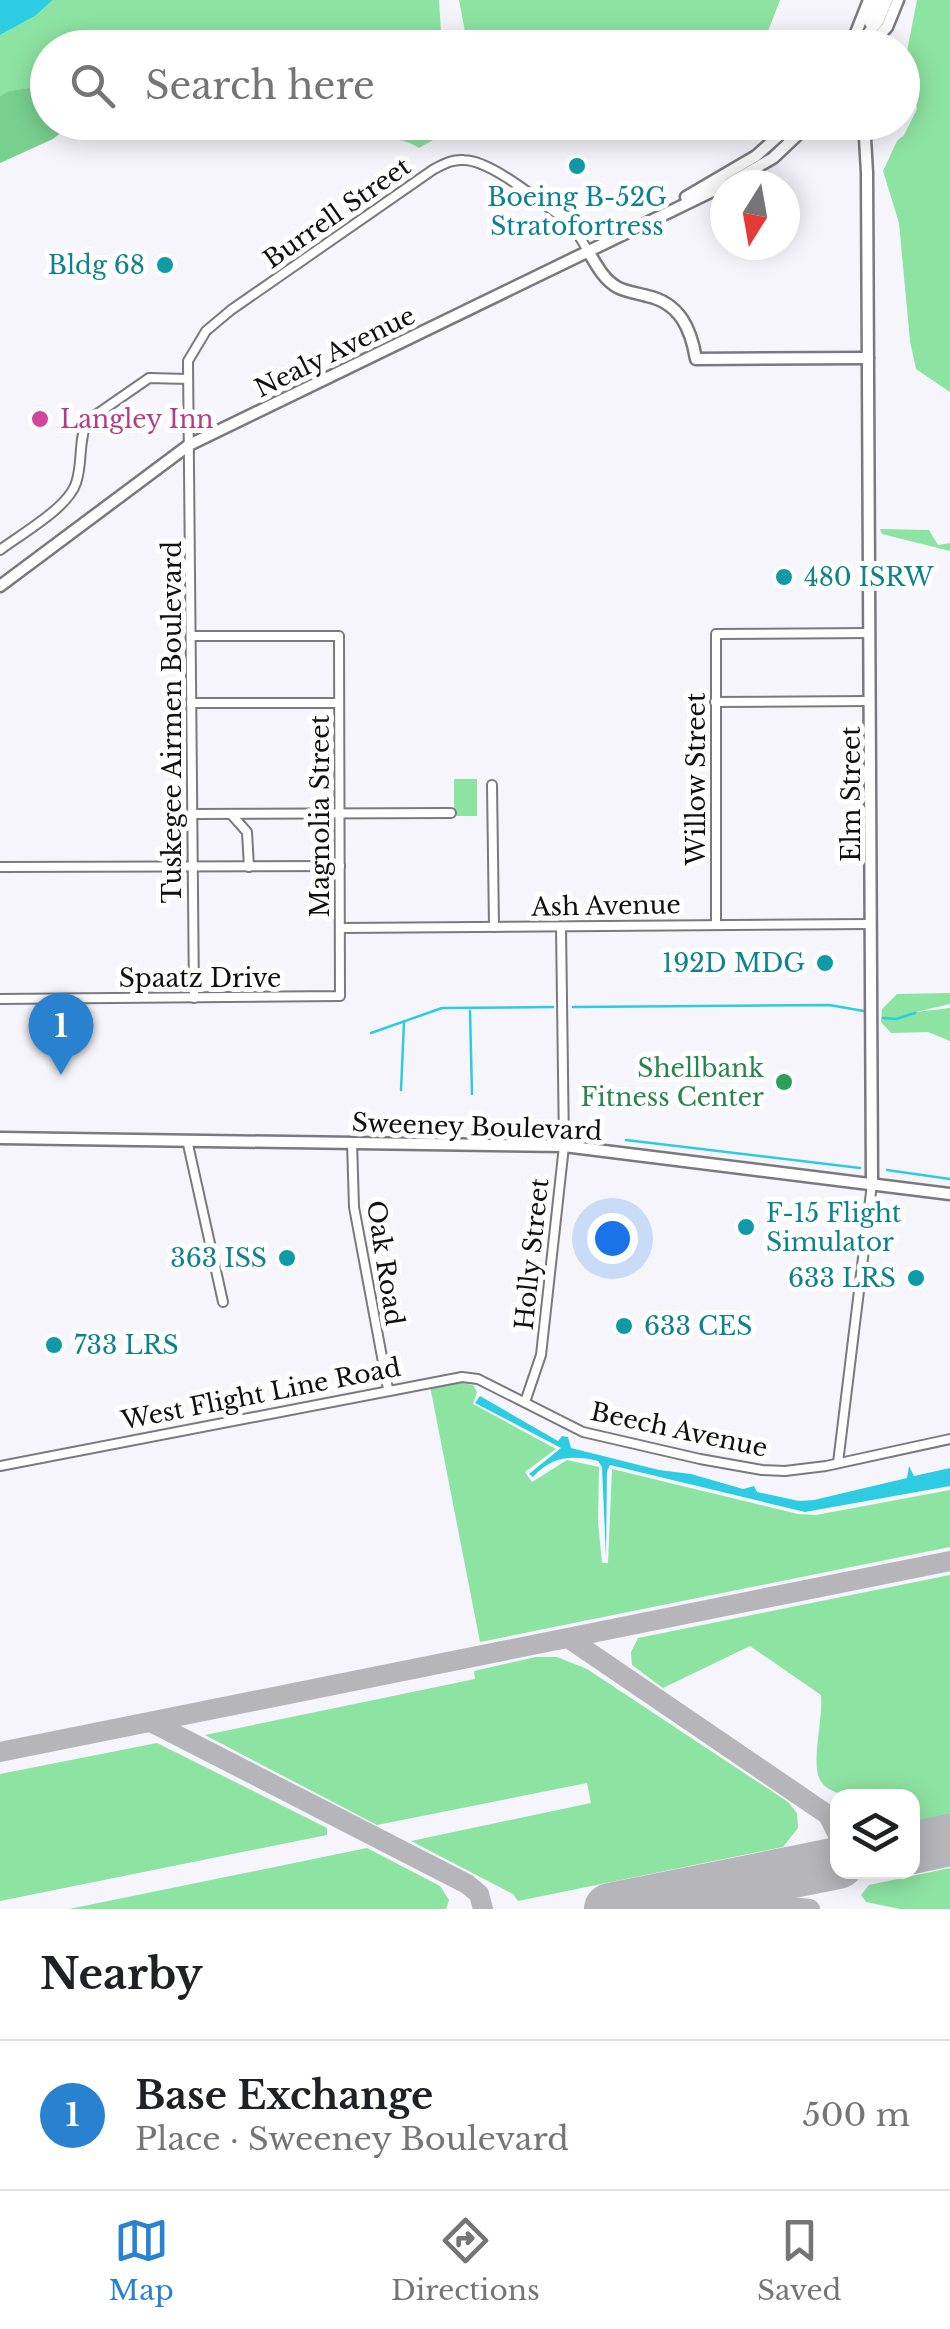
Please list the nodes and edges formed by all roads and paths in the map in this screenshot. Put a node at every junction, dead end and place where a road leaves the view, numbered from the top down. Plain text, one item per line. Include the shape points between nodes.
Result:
1 (870, 0) edge
2 (878, 0) edge
3 (886, 0) edge
4 (898, 0) edge
5 (859, 30) edge
6 (865, 30) edge
7 (870, 30) edge
8 (884, 30) edge
9 (774, 140) edge
10 (792, 140) edge
11 (865, 140) edge
12 (752, 170) edge
13 (710, 192) edge
14 (656, 217) junction
15 (588, 250) junction
16 (868, 358) junction
17 (188, 379) junction
18 (189, 446) junction
19 (0, 550) edge
20 (0, 586) edge
21 (870, 632) junction
22 (191, 636) junction
23 (870, 701) junction
24 (340, 702) junction
25 (715, 702) junction
26 (192, 703) junction
27 (492, 785) dead end
28 (193, 814) junction
29 (231, 814) junction
30 (339, 814) junction
31 (451, 814) dead end
32 (0, 866) edge
33 (340, 866) junction
34 (194, 867) junction
35 (248, 867) junction
36 (871, 924) junction
37 (716, 925) junction
38 (494, 927) junction
39 (561, 927) junction
40 (341, 928) junction
41 (340, 996) joint
42 (194, 998) junction
43 (0, 999) edge
44 (0, 1138) edge
45 (186, 1140) junction
46 (352, 1142) junction
47 (564, 1146) junction
48 (872, 1184) junction
49 (950, 1194) edge
50 (222, 1302) dead end
51 (388, 1389) junction
52 (525, 1402) junction
53 (950, 1439) edge
54 (838, 1464) junction
55 (0, 1466) edge

1 - 5 main road
2 - 6 main road
3 - 7 main road
4 - 8 main road
9 - 14 main road
10 - 12 main road
11 - 16 main road, Elm Street
13 - 14 main road
14 - 15 main road, Nealy Avenue
15 - 16 main road via 617,287 676,310 693,338 696,359
15 - 17 street, Burrell Street via 572,224 490,169 467,160 446,162 206,330 188,362
15 - 18 main road, Nealy Avenue
16 - 21 main road, Elm Street
17 - 18 street, Burrell Street
17 - 19 street via 149,378 87,421 74,490
18 - 20 main road, Nealy Avenue
18 - 22 street, Tuskegee Airmen Boulevard
21 - 23 main road, Elm Street
21 - 25 street, Willow Street via 716,634
22 - 24 street, Magnolia Street via 339,636
22 - 26 street, Tuskegee Airmen Boulevard
23 - 25 street
23 - 36 main road, Elm Street
24 - 26 street
24 - 30 street, Magnolia Street
25 - 37 street, Willow Street
26 - 28 street, Tuskegee Airmen Boulevard
27 - 38 street
28 - 29 street
28 - 34 street, Tuskegee Airmen Boulevard
29 - 30 street
29 - 35 street via 247,832
30 - 31 street
30 - 33 street, Magnolia Street
32 - 34 street
33 - 35 street
33 - 40 street, Magnolia Street
34 - 35 street
34 - 42 street, Tuskegee Airmen Boulevard
36 - 37 street, Ash Avenue
36 - 48 main road, Elm Street
37 - 39 street, Ash Avenue
38 - 39 street, Ash Avenue
38 - 40 street, Ash Avenue
39 - 47 street, Holly Street
40 - 41 street, Magnolia Street
41 - 42 street, Spaatz Drive
42 - 43 street, Spaatz Drive
44 - 45 main road, Sweeney Boulevard
45 - 46 main road, Sweeney Boulevard
45 - 50 street
46 - 47 main road, Sweeney Boulevard
46 - 51 street, Oak Road via 354,1207
47 - 48 main road, Sweeney Boulevard
47 - 52 street, Holly Street via 541,1355
48 - 49 main road, Sweeney Boulevard
48 - 54 street, Elm Street
51 - 52 street, West Flight Line Road via 462,1376
51 - 55 street, West Flight Line Road
52 - 54 street, Beech Avenue via 582,1432 700,1460 785,1471
53 - 54 street, Beech Avenue

